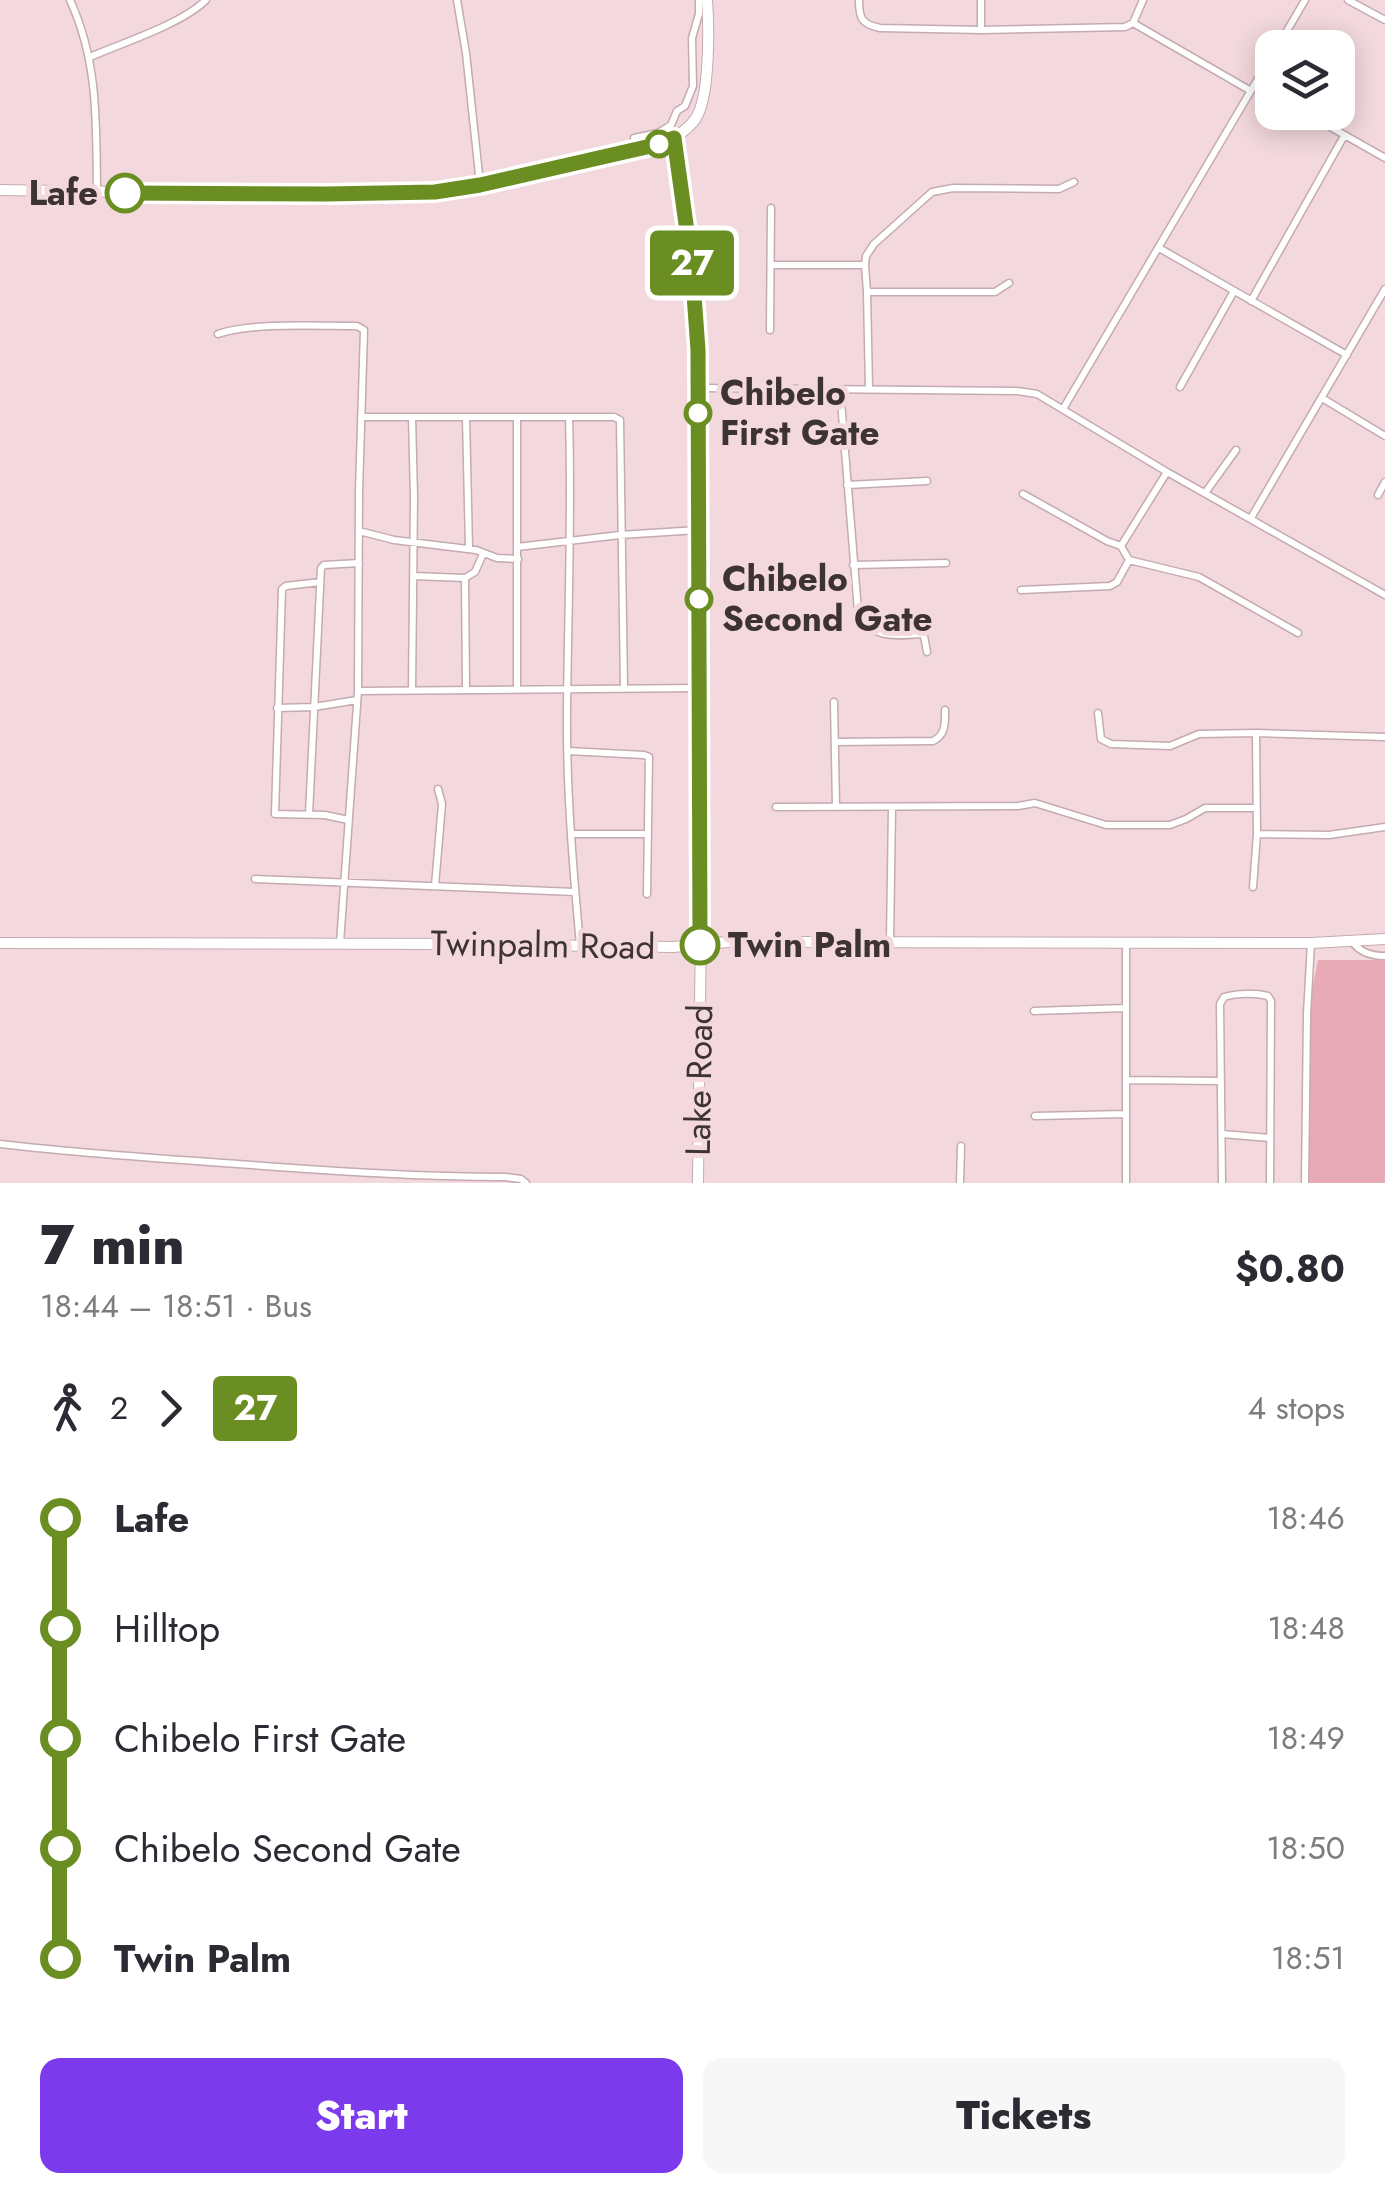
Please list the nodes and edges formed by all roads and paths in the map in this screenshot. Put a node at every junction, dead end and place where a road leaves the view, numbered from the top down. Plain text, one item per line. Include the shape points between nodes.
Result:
1 (70, 0) edge
2 (206, 0) edge
3 (457, 0) edge
4 (699, 0) edge
5 (707, 0) edge
6 (859, 0) edge
7 (980, 0) edge
8 (1143, 0) edge
9 (1305, 0) edge
10 (1348, 0) edge
11 (1385, 20) edge
12 (1133, 23) junction
13 (981, 30) junction
14 (1288, 30) edge
15 (90, 57) junction
16 (1255, 84) edge
17 (1253, 87) junction
18 (1334, 130) edge
19 (1344, 136) junction
20 (634, 138) dead end
21 (674, 138) junction
22 (1385, 158) edge
23 (1074, 182) dead end
24 (480, 185) junction
25 (0, 190) edge
26 (97, 192) junction
27 (771, 208) dead end
28 (1158, 248) junction
29 (772, 265) junction
30 (865, 265) junction
31 (1009, 283) dead end
32 (1385, 289) edge
33 (1234, 291) junction
34 (868, 292) junction
35 (1251, 300) junction
36 (770, 330) dead end
37 (218, 334) dead end
38 (1347, 355) junction
39 (1180, 387) dead end
40 (698, 388) junction
41 (840, 389) junction
42 (869, 390) junction
43 (1322, 398) junction
44 (1063, 409) junction
45 (361, 417) junction
46 (412, 417) junction
47 (466, 417) junction
48 (517, 417) junction
49 (568, 417) junction
50 (1385, 436) edge
51 (1236, 450) dead end
52 (1166, 472) junction
53 (928, 481) dead end
54 (1385, 482) edge
55 (847, 485) junction
56 (1205, 493) junction
57 (1023, 494) dead end
58 (1378, 495) dead end
59 (1251, 518) junction
60 (698, 530) junction
61 (359, 531) junction
62 (620, 535) junction
63 (413, 543) junction
64 (570, 543) junction
65 (1121, 546) junction
66 (517, 547) junction
67 (469, 548) junction
68 (484, 554) junction
69 (518, 558) junction
70 (1129, 560) junction
71 (358, 564) junction
72 (946, 564) dead end
73 (853, 565) junction
74 (413, 576) junction
75 (466, 578) junction
76 (320, 582) junction
77 (1021, 590) dead end
78 (1385, 595) edge
79 (1298, 633) dead end
80 (928, 652) dead end
81 (624, 687) junction
82 (517, 688) junction
83 (568, 688) junction
84 (700, 688) junction
85 (466, 689) junction
86 (412, 690) junction
87 (357, 695) junction
88 (834, 702) dead end
89 (314, 707) junction
90 (277, 708) junction
91 (946, 710) dead end
92 (1098, 713) dead end
93 (1256, 733) junction
94 (1385, 737) edge
95 (835, 742) junction
96 (568, 751) junction
97 (438, 789) dead end
98 (836, 806) junction
99 (776, 807) dead end
100 (892, 807) junction
101 (1256, 808) junction
102 (309, 814) junction
103 (348, 820) junction
104 (1385, 827) edge
105 (572, 834) junction
106 (648, 834) junction
107 (1257, 834) junction
108 (255, 879) dead end
109 (344, 882) junction
110 (435, 886) junction
111 (1253, 887) dead end
112 (575, 892) junction
113 (647, 894) dead end
114 (701, 920) junction
115 (1385, 939) edge
116 (890, 941) junction
117 (1351, 941) junction
118 (728, 942) junction
119 (1126, 942) junction
120 (1312, 942) junction
121 (0, 944) edge
122 (340, 944) junction
123 (700, 945) junction
124 (580, 946) junction
125 (673, 947) junction
126 (1385, 956) edge
127 (701, 970) junction
128 (1125, 1008) junction
129 (1034, 1012) dead end
130 (1126, 1080) junction
131 (1220, 1081) junction
132 (1125, 1114) junction
133 (1036, 1116) dead end
134 (1222, 1134) junction
135 (1270, 1138) junction
136 (0, 1144) edge
137 (961, 1146) dead end
138 (526, 1183) edge
139 (698, 1183) edge
140 (960, 1183) edge
141 (1126, 1183) edge
142 (1222, 1183) edge
143 (1270, 1183) edge
144 (1305, 1183) edge

1 - 15 street
2 - 15 street
3 - 24 street
4 - 20 street via 693,86 685,106 671,125
5 - 21 main road via 703,104
6 - 13 street via 867,25
7 - 13 street
8 - 12 street
9 - 14 street
10 - 11 street
12 - 13 street
12 - 17 street
15 - 26 street
16 - 17 street
17 - 28 street
18 - 19 street
19 - 22 street
19 - 35 street
21 - 24 main road
21 - 40 main road, Lake Road via 692,267
23 - 30 street via 932,192 874,244
24 - 26 main road via 396,194
25 - 26 main road
27 - 29 street
28 - 33 street
28 - 44 street
29 - 30 street
29 - 36 street
30 - 34 street
31 - 34 street via 995,292
32 - 38 street
33 - 35 street
33 - 39 street
34 - 42 street
35 - 38 street
37 - 45 street via 361,327
38 - 43 street
40 - 41 street
40 - 60 main road, Lake Road
41 - 42 street
41 - 55 street
42 - 44 street via 1018,391
43 - 50 street
43 - 59 street
44 - 52 street
45 - 46 street
45 - 61 street
46 - 47 street
46 - 63 street
47 - 48 street
47 - 67 street
48 - 49 street
48 - 66 street
49 - 62 street via 621,422
49 - 64 street
51 - 56 street
52 - 56 street
52 - 65 street
53 - 55 street
54 - 58 street
55 - 73 street
56 - 59 street
57 - 65 street
59 - 78 street
60 - 62 street
60 - 84 main road, Lake Road
61 - 63 street
61 - 71 street
62 - 64 street
62 - 81 street
63 - 67 street
63 - 74 street
64 - 66 street
64 - 83 street
65 - 70 street
66 - 69 street
67 - 68 street
68 - 69 street
68 - 75 street
69 - 82 street
70 - 77 street via 1110,586
70 - 79 street via 1200,577
71 - 76 street via 324,565
71 - 87 street
72 - 73 street
73 - 80 street via 863,622 891,637 920,634
74 - 75 street
74 - 86 street
75 - 85 street
76 - 89 street
76 - 90 street via 282,589
81 - 83 street
81 - 84 street
82 - 83 street
82 - 85 street
83 - 96 street
84 - 114 main road, Lake Road
85 - 86 street
86 - 87 street
87 - 89 street
87 - 103 street
88 - 95 street
89 - 90 street
89 - 102 street
90 - 102 street via 275,814
91 - 95 street via 944,731 933,741
92 - 93 street via 1101,739 1111,744 1170,746 1199,734
93 - 94 street
93 - 101 street
95 - 98 street
96 - 105 street
96 - 106 street via 648,756
97 - 110 street
98 - 99 street
98 - 100 street
100 - 101 street via 1034,803 1106,825 1170,825 1205,808
100 - 116 street
101 - 107 street
102 - 103 street
103 - 109 street
104 - 107 street
105 - 106 street
105 - 112 street
106 - 113 street
107 - 111 street
108 - 109 street
109 - 110 street
109 - 122 street
110 - 112 street
112 - 124 street
114 - 118 main road
114 - 123 main road, Lake Road
115 - 117 main road, Twinpalm Road
116 - 118 main road, Twinpalm Road
116 - 119 main road, Twinpalm Road
117 - 120 main road, Twinpalm Road
117 - 126 street
118 - 123 main road, Twinpalm Road
119 - 120 main road, Twinpalm Road
119 - 128 street
120 - 144 street
121 - 122 main road, Twinpalm Road
122 - 124 main road, Twinpalm Road
123 - 125 main road, Twinpalm Road
123 - 127 main road, Lake Road
124 - 125 main road, Twinpalm Road
125 - 127 main road
127 - 139 main road, Lake Road
128 - 129 street
128 - 130 street
130 - 131 street
130 - 132 street
131 - 134 street
131 - 135 street via 1220,1004 1230,995 1268,996
132 - 133 street
132 - 141 street
134 - 135 street
134 - 142 street
135 - 143 street
136 - 138 street via 346,1172 504,1176
137 - 140 street

